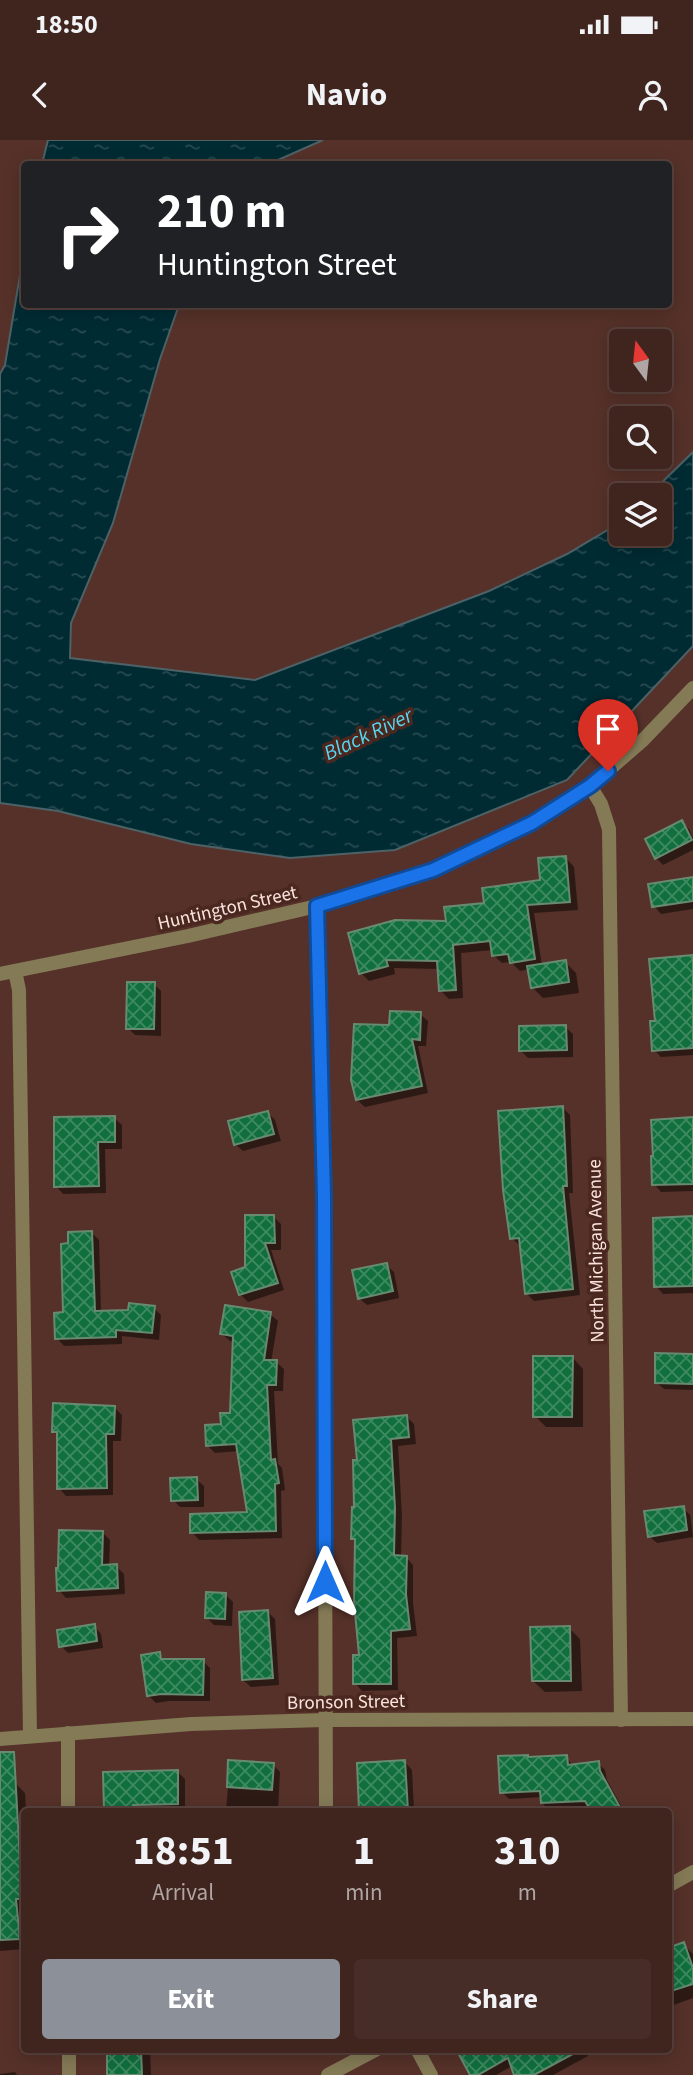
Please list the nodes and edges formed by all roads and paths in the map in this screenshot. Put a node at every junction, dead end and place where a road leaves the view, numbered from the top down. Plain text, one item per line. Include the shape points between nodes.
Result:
1 (693, 688) edge
2 (590, 786) junction
3 (317, 906) junction
4 (7, 972) edge
5 (693, 1719) edge
6 (325, 1720) junction
7 (621, 1720) junction
8 (68, 1733) junction
9 (30, 1736) junction
10 (0, 1739) edge
11 (68, 1808) edge
12 (326, 1808) edge
13 (693, 1872) edge
14 (672, 1884) edge
15 (69, 2053) edge
16 (369, 2053) edge
17 (419, 2053) edge
18 (69, 2075) edge
19 (328, 2075) edge
20 (430, 2075) edge

1 - 2 street, Huntington Street
2 - 3 street, Huntington Street via 532,823 433,870
2 - 7 street, North Michigan Avenue via 609,829
3 - 4 street, Huntington Street
3 - 6 street via 324,1196
4 - 9 street via 19,990
5 - 7 street, Bronson Street
6 - 7 street, Bronson Street
6 - 8 street, Bronson Street
6 - 12 street
8 - 9 street, Bronson Street
8 - 11 street
9 - 10 street, Bronson Street
13 - 14 street
15 - 18 street
16 - 19 street
17 - 20 street

